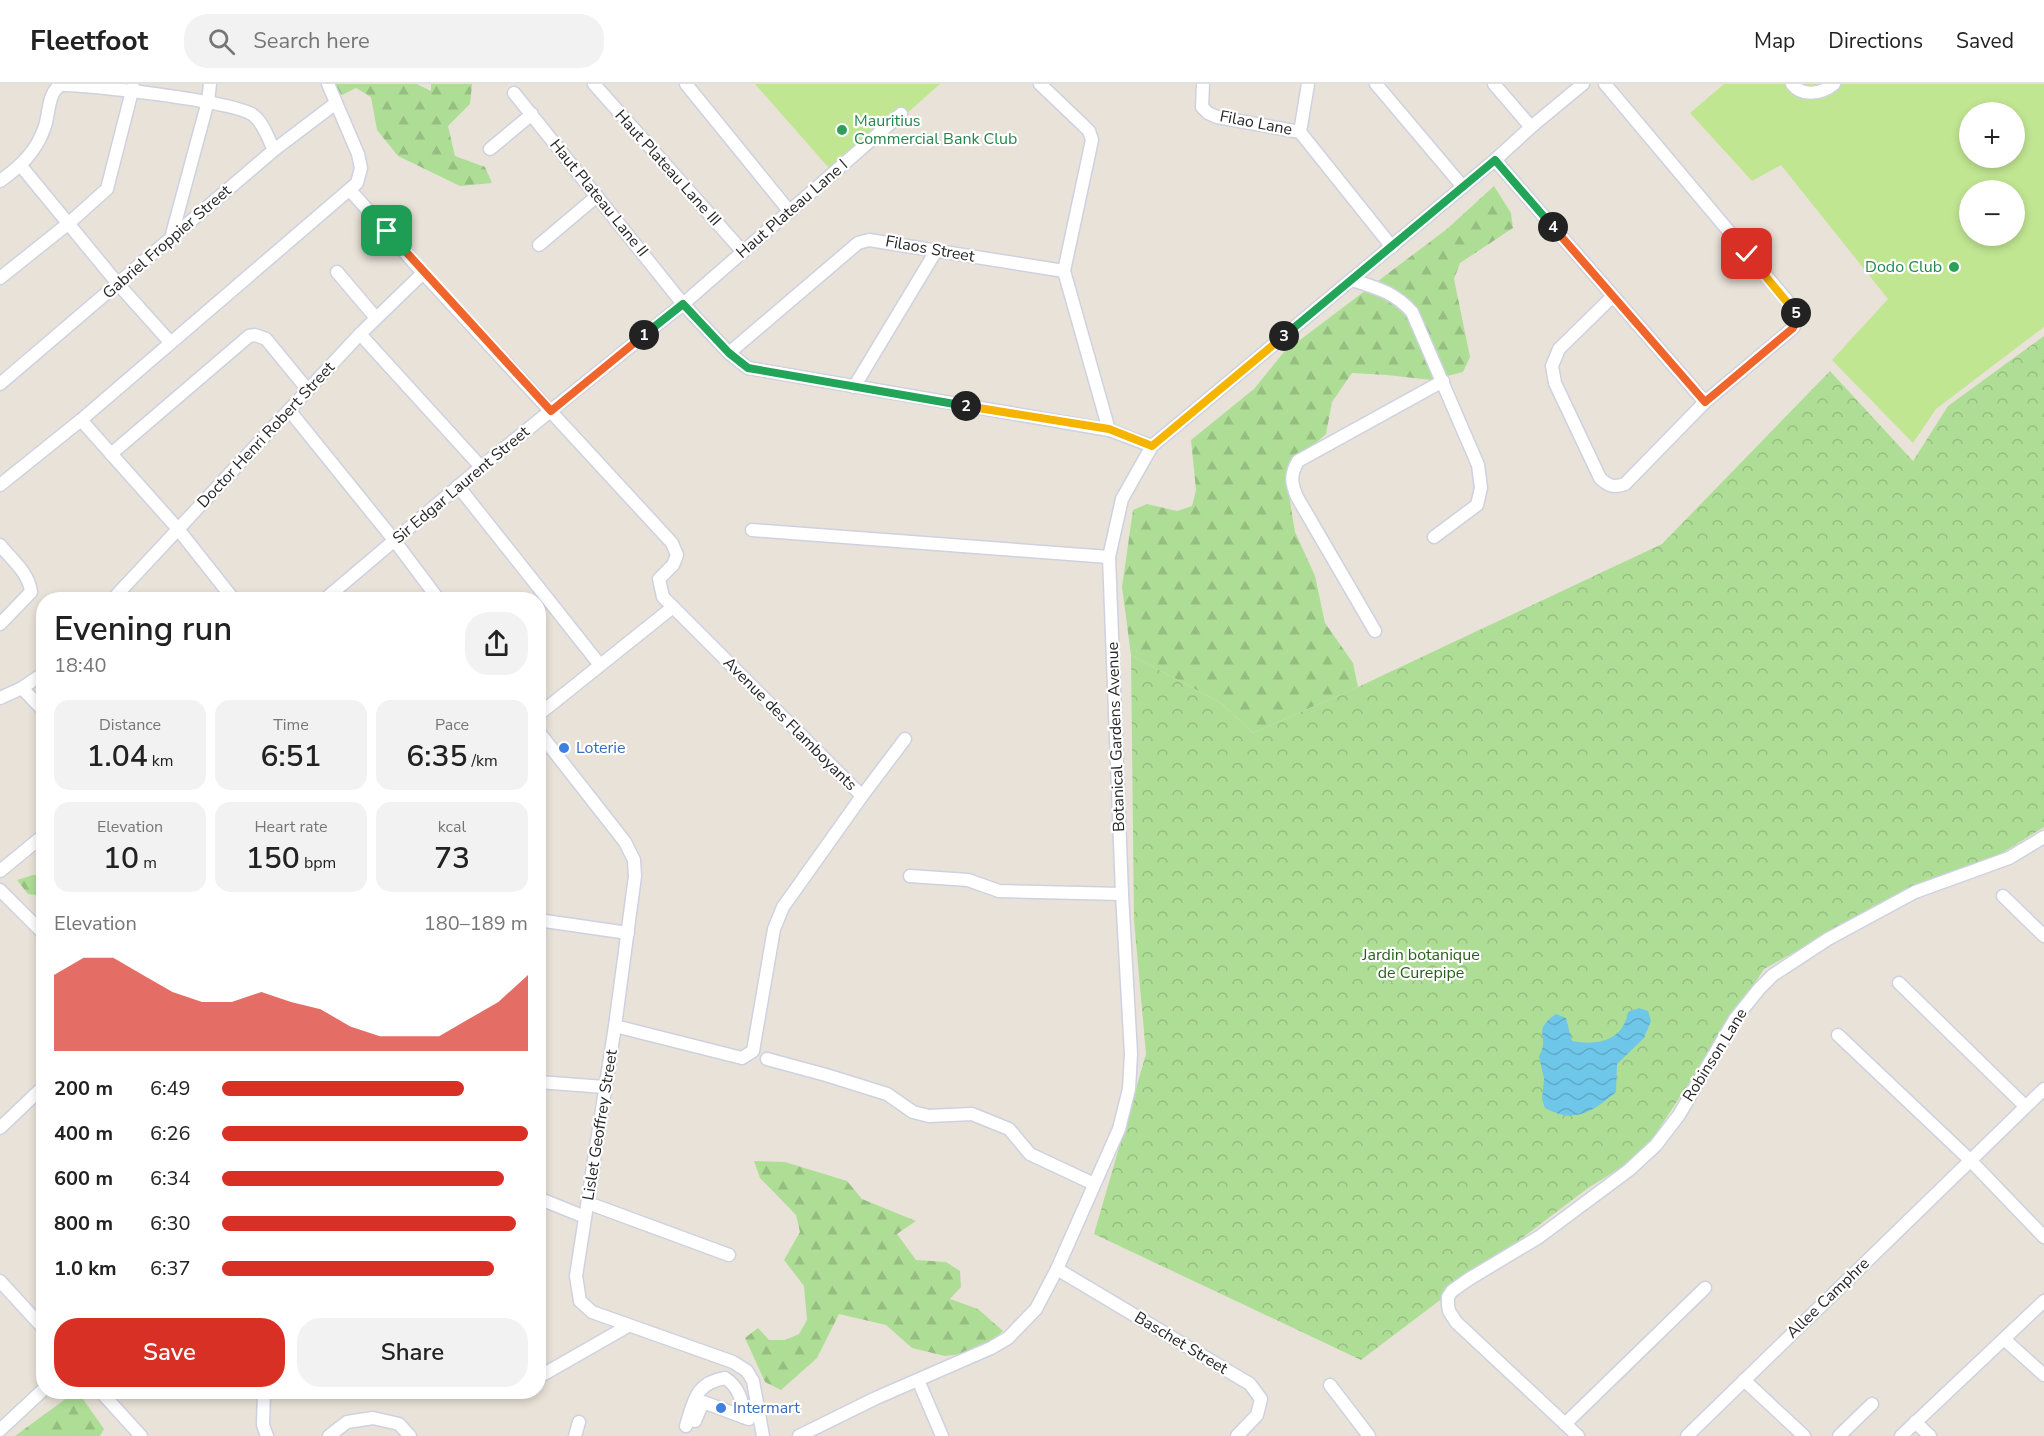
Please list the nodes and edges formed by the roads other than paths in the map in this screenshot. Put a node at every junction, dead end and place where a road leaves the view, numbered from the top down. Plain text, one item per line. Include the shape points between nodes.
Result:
1 (210, 84) edge
2 (328, 84) edge
3 (594, 84) edge
4 (686, 84) edge
5 (1040, 84) edge
6 (1203, 84) edge
7 (1308, 84) edge
8 (1376, 84) edge
9 (1494, 84) edge
10 (1582, 84) edge
11 (1605, 84) edge
12 (1792, 84) edge
13 (1834, 84) edge
14 (133, 87) junction
15 (514, 93) dead end
16 (208, 101) junction
17 (336, 103) junction
18 (532, 114) junction
19 (901, 114) dead end
20 (1531, 127) junction
21 (1300, 132) junction
22 (490, 149) dead end
23 (274, 150) junction
24 (1495, 160) junction
25 (21, 166) junction
26 (0, 181) edge
27 (1463, 187) junction
28 (350, 190) junction
29 (597, 196) junction
30 (790, 212) junction
31 (69, 224) junction
32 (170, 240) junction
33 (539, 245) dead end
34 (1392, 247) junction
35 (936, 251) junction
36 (743, 252) junction
37 (1064, 271) junction
38 (337, 272) dead end
39 (423, 273) junction
40 (0, 278) edge
41 (1352, 280) junction
42 (118, 284) junction
43 (1614, 296) junction
44 (683, 304) junction
45 (376, 318) junction
46 (360, 334) junction
47 (170, 342) junction
48 (729, 353) junction
49 (1443, 381) junction
50 (0, 384) edge
51 (855, 387) junction
52 (307, 389) junction
53 (1705, 402) junction
54 (289, 410) junction
55 (551, 411) junction
56 (81, 420) junction
57 (1109, 429) junction
58 (1152, 446) junction
59 (111, 454) junction
60 (481, 466) junction
61 (0, 485) edge
62 (458, 486) junction
63 (178, 530) junction
64 (752, 530) dead end
65 (1434, 537) dead end
66 (394, 540) junction
67 (0, 545) edge
68 (1109, 557) junction
69 (120, 592) edge
70 (228, 592) edge
71 (333, 592) edge
72 (433, 592) edge
73 (542, 592) edge
74 (546, 597) edge
75 (673, 607) junction
76 (0, 624) edge
77 (1375, 631) dead end
78 (600, 665) junction
79 (36, 678) edge
80 (22, 688) junction
81 (0, 698) edge
82 (36, 703) edge
83 (546, 709) edge
84 (905, 739) dead end
85 (546, 740) edge
86 (862, 796) junction
87 (2044, 837) edge
88 (36, 842) edge
89 (0, 871) edge
90 (910, 876) dead end
91 (0, 890) edge
92 (1122, 894) junction
93 (2003, 897) dead end
94 (546, 921) edge
95 (36, 926) edge
96 (628, 933) junction
97 (2044, 936) edge
98 (1899, 983) dead end
99 (615, 1026) junction
100 (1838, 1035) dead end
101 (767, 1059) dead end
102 (546, 1083) edge
103 (605, 1088) junction
104 (2044, 1089) edge
105 (36, 1094) edge
106 (2025, 1106) junction
107 (0, 1128) edge
108 (1970, 1160) junction
109 (1094, 1184) junction
110 (546, 1201) edge
111 (588, 1203) junction
112 (585, 1217) junction
113 (2044, 1237) edge
114 (729, 1255) dead end
115 (1057, 1269) junction
116 (0, 1281) edge
117 (1705, 1288) dead end
118 (2044, 1301) edge
119 (36, 1320) edge
120 (628, 1326) junction
121 (2004, 1339) junction
122 (546, 1373) edge
123 (2044, 1376) edge
124 (918, 1380) junction
125 (1744, 1380) junction
126 (1330, 1385) dead end
127 (36, 1396) edge
128 (107, 1399) edge
129 (264, 1399) edge
130 (1872, 1404) dead end
131 (743, 1417) junction
132 (579, 1422) dead end
133 (1915, 1422) junction
134 (1565, 1424) junction
135 (0, 1430) edge
136 (762, 1430) edge
137 (141, 1436) edge
138 (267, 1436) edge
139 (329, 1436) edge
140 (410, 1436) edge
141 (575, 1436) edge
142 (799, 1436) edge
143 (942, 1436) edge
144 (1237, 1436) edge
145 (1369, 1436) edge
146 (1578, 1436) edge
147 (1687, 1436) edge
148 (1804, 1436) edge
149 (1839, 1436) edge
150 (1901, 1436) edge
151 (1930, 1436) edge

1 - 16 street
2 - 17 street
3 - 36 street, Haut Plateau Lane III
4 - 30 street
5 - 37 street via 1089,131 1092,140
6 - 21 street, Filao Lane via 1202,107 1208,113
7 - 21 street
8 - 27 street
9 - 20 street
10 - 20 street, Botanical Gardens Avenue
11 - 53 street via 1795,310 1793,328
12 - 13 street via 1806,93 1827,90
14 - 16 street
14 - 25 street via 60,86 52,92 41,140
14 - 31 street via 106,189
15 - 18 street, Haut Plateau Lane II
16 - 23 street via 251,113 260,120
16 - 32 street
17 - 23 street, Gabriel Froppier Street
17 - 28 street via 361,168 357,183
18 - 22 street
18 - 29 street, Haut Plateau Lane II
19 - 30 street, Haut Plateau Lane I
20 - 24 street, Botanical Gardens Avenue
21 - 34 street
23 - 32 street, Gabriel Froppier Street
24 - 27 street, Botanical Gardens Avenue
24 - 43 street
25 - 26 street
25 - 31 street
27 - 34 street, Botanical Gardens Avenue
28 - 39 street
28 - 47 street
29 - 33 street
29 - 44 street, Haut Plateau Lane II
30 - 36 street, Haut Plateau Lane I
31 - 40 street
31 - 42 street
32 - 42 street, Gabriel Froppier Street
34 - 41 street, Botanical Gardens Avenue
35 - 37 street, Filaos Street
35 - 48 street, Filaos Street via 881,240 858,243
35 - 51 street
36 - 44 street, Haut Plateau Lane I
37 - 57 street
38 - 45 street
39 - 45 street, Doctor Henri Robert Street
39 - 55 street
41 - 49 street via 1390,293 1412,312
41 - 58 street, Botanical Gardens Avenue
42 - 47 street
42 - 50 street, Gabriel Froppier Street
43 - 53 street
43 - 53 street via 1559,349 1552,366 1555,383 1606,485 1625,484
44 - 48 street, Haut Plateau Lane II
44 - 55 street, Sir Edgar Laurent Street
45 - 46 street, Doctor Henri Robert Street
46 - 52 street, Doctor Henri Robert Street
46 - 60 street
47 - 56 street
48 - 51 street, Haut Plateau Lane II via 748,368
49 - 65 street via 1478,465 1481,488 1477,505
49 - 77 street via 1298,461 1292,471 1296,496
51 - 57 street, Haut Plateau Lane II
52 - 54 street, Doctor Henri Robert Street
52 - 59 street via 266,339 255,334
54 - 63 street, Doctor Henri Robert Street
54 - 66 street
55 - 60 street, Sir Edgar Laurent Street
55 - 75 street, Avenue des Flamboyants via 672,543 677,555 659,579 663,597
56 - 59 street
56 - 61 street
57 - 58 street, Haut Plateau Lane II
58 - 68 street, Botanical Gardens Avenue via 1122,499
59 - 63 street
60 - 62 street, Sir Edgar Laurent Street
62 - 66 street, Sir Edgar Laurent Street
62 - 73 street
63 - 69 street, Doctor Henri Robert Street
63 - 70 street
64 - 68 street
66 - 71 street, Sir Edgar Laurent Street
66 - 72 street
67 - 76 street via 30,582 30,592
68 - 92 street, Botanical Gardens Avenue
74 - 78 street
75 - 78 street
75 - 86 street, Avenue des Flamboyants
78 - 83 street
79 - 80 street
80 - 81 street
80 - 82 street
84 - 86 street
85 - 96 street, Lislet Geoffrey Street via 625,842 634,860 636,876
86 - 99 street, Avenue des Flamboyants via 783,907 774,929 753,1051 742,1058
87 - 134 street, Robinson Lane via 2009,858 1915,892 1828,939 1773,975 1735,1019 1679,1115 1656,1145 1539,1237 1452,1291 1449,1311 1463,1330
88 - 89 street
90 - 92 street via 968,880 999,891
91 - 95 street
92 - 109 street, Botanical Gardens Avenue via 1131,1054 1129,1089 1119,1129
93 - 97 street
94 - 96 street
96 - 99 street, Lislet Geoffrey Street
98 - 106 street
99 - 103 street, Lislet Geoffrey Street
100 - 108 street
101 - 109 street via 887,1094 913,1112 929,1116 972,1114 1009,1129 1030,1154
102 - 103 street
103 - 111 street, Lislet Geoffrey Street
104 - 106 street, Allee Camphre
105 - 107 street
106 - 108 street, Allee Camphre
108 - 113 street
108 - 125 street, Allee Camphre
109 - 115 street, Botanical Gardens Avenue
110 - 112 street
111 - 112 street, Lislet Geoffrey Street
111 - 114 street
112 - 120 street, Lislet Geoffrey Street via 576,1276 580,1300 592,1312
115 - 124 street, Botanical Gardens Avenue via 1036,1309 1008,1338
115 - 144 street, Baschet Street via 1250,1384 1262,1399 1257,1415
116 - 119 street
117 - 134 street
118 - 121 street
120 - 122 street
120 - 136 street, Lislet Geoffrey Street via 733,1362 747,1371 753,1381
121 - 123 street
121 - 133 street
124 - 142 street, Botanical Gardens Avenue
124 - 143 street
125 - 147 street, Allee Camphre
125 - 148 street
126 - 145 street
127 - 135 street
128 - 137 street
129 - 138 street
130 - 149 street
131 - 131 street via 737,1390 724,1378 702,1386 695,1397 689,1427 703,1402
131 - 136 street
132 - 141 street
133 - 150 street
133 - 151 street
134 - 146 street, Robinson Lane
139 - 140 street via 347,1422 373,1418 399,1424

